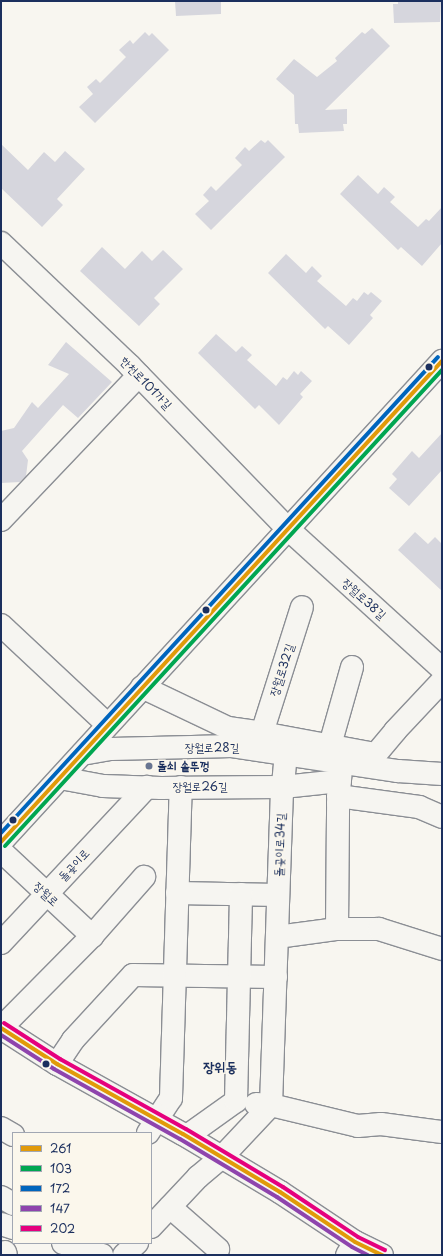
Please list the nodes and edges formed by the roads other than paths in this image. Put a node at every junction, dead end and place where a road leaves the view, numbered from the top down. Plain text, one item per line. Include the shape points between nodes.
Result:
1 (1, 243) edge
2 (442, 361) edge
3 (139, 376) junction
4 (1, 520) edge
5 (287, 528) junction
6 (302, 607) dead end
7 (1, 625) edge
8 (352, 667) dead end
9 (442, 669) edge
10 (442, 681) edge
11 (142, 687) junction
12 (108, 725) junction
13 (262, 732) junction
14 (330, 744) junction
15 (82, 754) junction
16 (286, 754) junction
17 (376, 754) junction
18 (442, 774) edge
19 (60, 778) junction
20 (340, 780) junction
21 (147, 787) junction
22 (180, 787) junction
23 (283, 787) junction
24 (442, 816) edge
25 (1, 842) edge
26 (1, 851) edge
27 (144, 877) dead end
28 (177, 893) junction
29 (241, 894) junction
30 (46, 895) junction
31 (278, 895) junction
32 (337, 929) junction
33 (92, 936) junction
34 (277, 937) junction
35 (1, 943) edge
36 (442, 949) edge
37 (175, 976) junction
38 (240, 977) junction
39 (276, 977) junction
40 (1, 1028) edge
41 (57, 1064) junction
42 (236, 1101) junction
43 (272, 1105) junction
44 (153, 1126) edge
45 (1, 1128) edge
46 (442, 1132) edge
47 (12, 1134) edge
48 (187, 1136) junction
49 (222, 1157) junction
50 (1, 1197) edge
51 (12, 1203) edge
52 (170, 1207) junction
53 (152, 1226) edge
54 (66, 1244) edge
55 (136, 1244) edge
56 (218, 1249) dead end
57 (351, 1249) edge
58 (102, 1255) edge
59 (124, 1255) edge
60 (382, 1255) edge

1 - 3 street, 한천로101가길
2 - 5 street
3 - 4 street
3 - 5 street, 한천로101가길
5 - 9 street, 장월로38길
5 - 11 street
6 - 13 street, 장월로32길
7 - 12 street
8 - 14 street
10 - 17 street
11 - 12 street
11 - 13 street via 228,728
12 - 15 street
13 - 14 street
14 - 17 street
15 - 16 street, 장월로28길 via 111,749 232,746
15 - 19 street
16 - 20 street, 장월로28길
16 - 23 street, 돌곶이로34길
17 - 18 street
18 - 20 street, 장월로28길 via 398,771
19 - 21 street, 장월로26길 via 103,786
19 - 25 street
20 - 23 street, 장월로26길
20 - 24 street, 장월로26길
20 - 32 street
21 - 22 street, 장월로26길
21 - 30 street, 돌곶이로
22 - 23 street, 장월로26길
22 - 28 street
23 - 31 street, 돌곶이로34길
26 - 30 street, 장월로
27 - 33 street
28 - 29 street
28 - 37 street
29 - 31 street
29 - 38 street
30 - 33 street, 장월로
30 - 35 street, 돌곶이로
31 - 34 street, 돌곶이로34길
32 - 34 street
32 - 36 street via 378,929
33 - 40 street
34 - 39 street, 돌곶이로34길
37 - 38 street
37 - 41 street via 133,975 73,1040
37 - 44 street via 172,1098
38 - 39 street
38 - 42 street
39 - 43 street, 돌곶이로34길
40 - 41 street
41 - 44 street
42 - 43 street
42 - 48 street
43 - 46 street via 358,1126 381,1124
43 - 49 street
44 - 48 street
45 - 47 street
48 - 49 street
49 - 52 street via 198,1177
49 - 57 street via 280,1192
50 - 51 street
52 - 53 street
52 - 56 street
54 - 58 street
55 - 59 street
57 - 60 street

